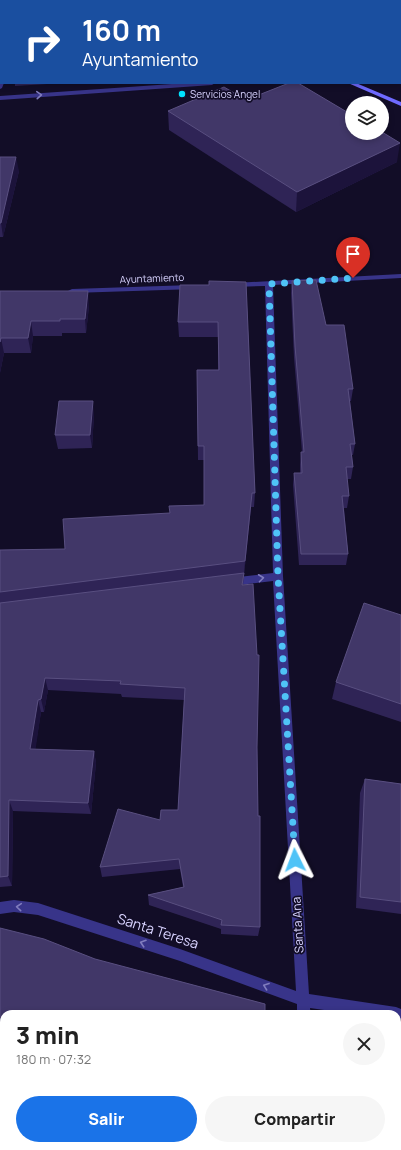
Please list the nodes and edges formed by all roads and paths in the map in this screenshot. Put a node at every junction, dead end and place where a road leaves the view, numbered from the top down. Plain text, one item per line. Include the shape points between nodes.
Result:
1 (198, 84) edge
2 (353, 84) edge
3 (0, 98) edge
4 (401, 104) edge
5 (401, 276) edge
6 (269, 284) junction
7 (229, 286) edge
8 (198, 287) edge
9 (63, 292) edge
10 (278, 576) junction
11 (216, 584) edge
12 (0, 908) edge
13 (303, 1000) junction
14 (304, 1010) edge
15 (370, 1010) edge

3 -> 1 street
2 - 4 main road
5 - 6 street
6 - 7 street
6 - 10 street, Santa Ana
8 - 9 street, Ayuntamiento
11 -> 10 street
10 - 13 street, Santa Ana
13 -> 12 street, Santa Teresa via 180,955 38,909 14,906
13 - 14 street, Santa Ana
13 - 15 street, Santa Teresa

